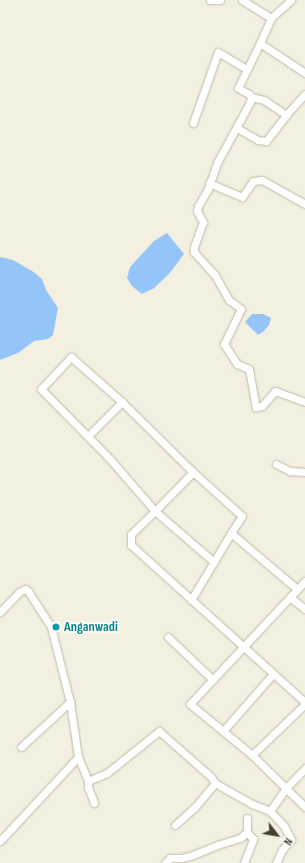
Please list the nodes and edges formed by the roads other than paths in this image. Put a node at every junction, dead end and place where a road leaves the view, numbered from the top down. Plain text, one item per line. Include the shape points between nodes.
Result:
1 (210, 0) edge
2 (220, 0) edge
3 (242, 0) edge
4 (291, 0) edge
5 (272, 18) junction
6 (263, 45) junction
7 (246, 69) junction
8 (305, 73) edge
9 (305, 94) edge
10 (251, 98) junction
11 (286, 115) junction
12 (193, 123) dead end
13 (237, 128) junction
14 (209, 183) junction
15 (305, 204) edge
16 (122, 402) junction
17 (305, 402) edge
18 (88, 436) junction
19 (276, 464) dead end
20 (193, 472) junction
21 (305, 472) edge
22 (155, 511) junction
23 (231, 533) junction
24 (214, 562) junction
25 (305, 581) edge
26 (298, 589) junction
27 (290, 597) junction
28 (191, 600) junction
29 (305, 609) edge
30 (0, 612) edge
31 (168, 637) dead end
32 (243, 648) junction
33 (273, 674) junction
34 (213, 680) junction
35 (70, 702) junction
36 (305, 703) edge
37 (223, 731) junction
38 (21, 747) dead end
39 (252, 755) junction
40 (78, 757) junction
41 (305, 768) edge
42 (88, 781) junction
43 (215, 783) junction
44 (286, 788) junction
45 (94, 803) dead end
46 (305, 807) edge
47 (270, 811) junction
48 (247, 818) dead end
49 (175, 825) dead end
50 (247, 832) junction
51 (0, 841) edge
52 (165, 863) edge
53 (244, 863) edge
54 (276, 863) edge

1 - 2 street
3 - 5 street
4 - 5 street
5 - 6 street
6 - 7 street
6 - 8 street
7 - 10 street via 238,88
7 - 12 street via 218,52
9 - 11 street
10 - 11 street via 264,100
10 - 13 street
11 - 13 street via 271,137 263,142
13 - 14 street via 216,163
14 - 15 street via 242,197 253,181 262,180
14 - 17 street via 198,206 197,211 203,222 194,252 215,275 229,300 241,309 224,344 236,364 249,369 256,407 262,406 274,391
16 - 18 street
16 - 18 street via 71,357 41,389
16 - 20 street
18 - 22 street
19 - 21 street via 290,471
20 - 22 street
20 - 23 street via 242,516
22 - 24 street
22 - 28 street via 131,534 130,545
23 - 24 street
23 - 26 street
24 - 28 street
25 - 26 street
26 - 27 street
27 - 29 street
27 - 32 street
28 - 32 street
30 - 35 street via 19,592 25,589 28,591 51,628
31 - 34 street
32 - 33 street
32 - 34 street
33 - 36 street
33 - 37 street
34 - 37 street via 190,704
35 - 38 street
35 - 40 street
36 - 39 street
37 - 39 street
39 - 44 street
40 - 42 street
40 - 51 street
41 - 44 street
42 - 43 street via 107,773 159,731
42 - 45 street
43 - 47 street
43 - 49 street via 196,807
44 - 46 street
44 - 47 street
47 - 54 street via 291,838
48 - 50 street
50 - 52 street via 234,841 181,858 170,858
50 - 53 street via 253,839

